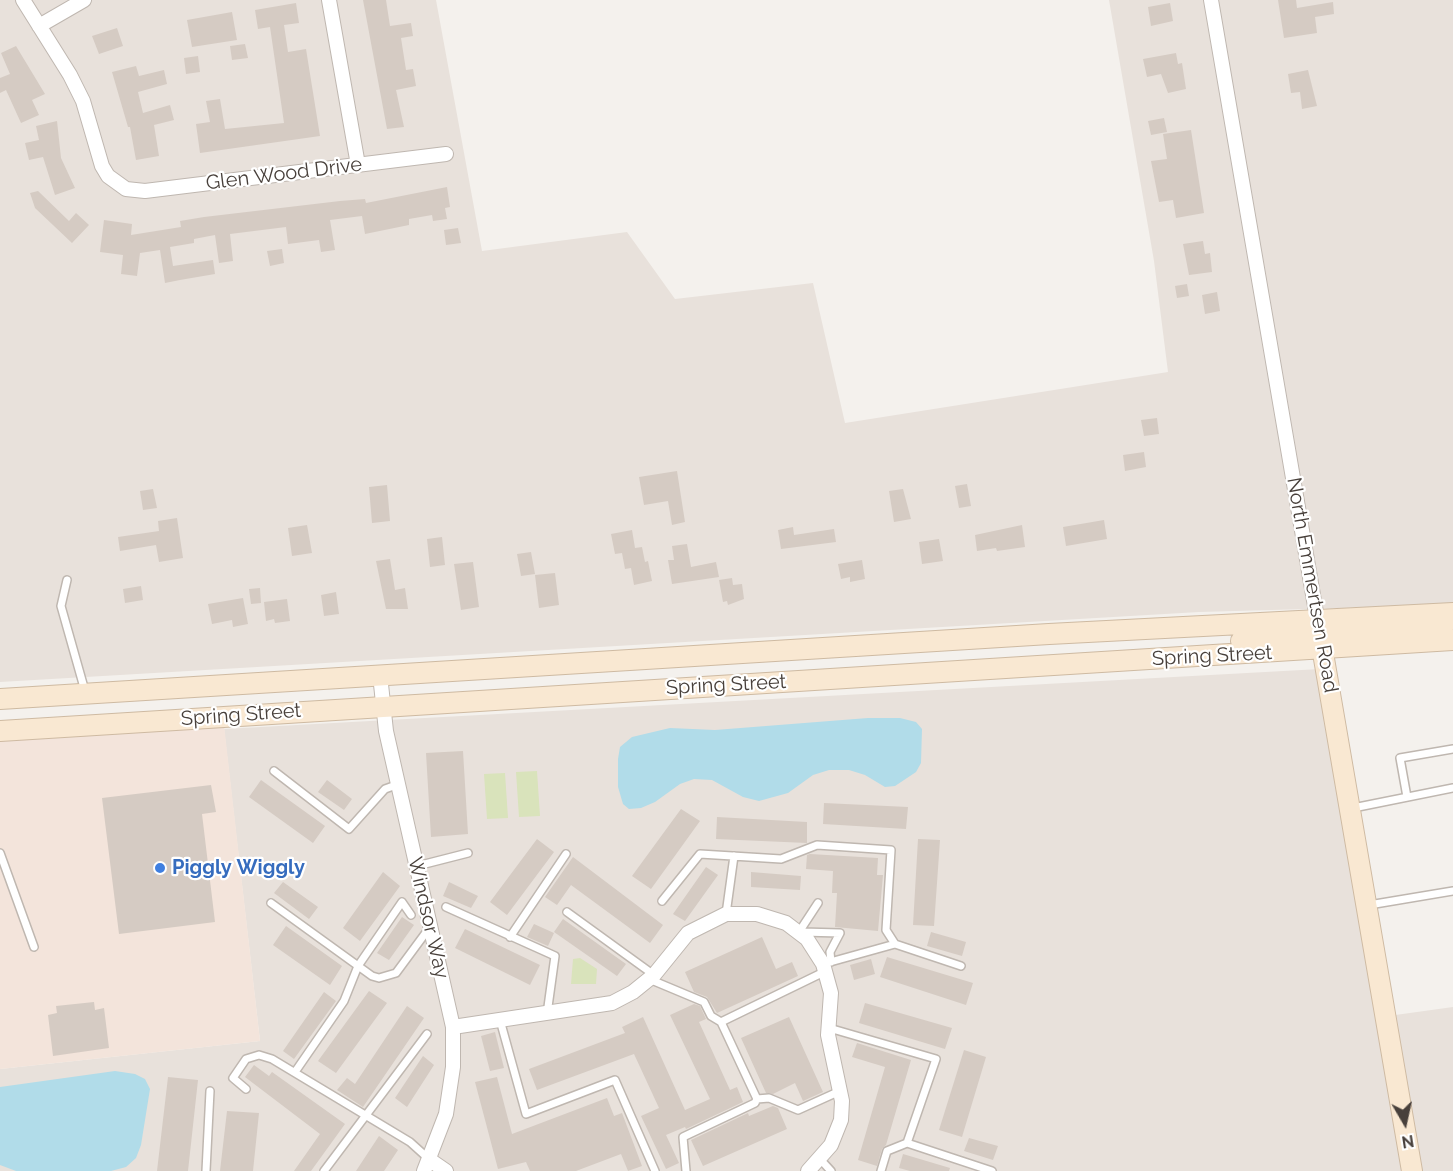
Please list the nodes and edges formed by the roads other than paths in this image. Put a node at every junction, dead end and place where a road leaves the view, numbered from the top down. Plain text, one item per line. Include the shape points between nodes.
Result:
1 (23, 0) edge
2 (84, 0) edge
3 (330, 0) edge
4 (1210, 0) edge
5 (39, 26) junction
6 (446, 154) dead end
7 (358, 165) junction
8 (67, 580) dead end
9 (1453, 613) edge
10 (1317, 618) junction
11 (1453, 625) edge
12 (1150, 628) junction
13 (1453, 640) edge
14 (830, 647) junction
15 (1323, 649) junction
16 (1154, 659) junction
17 (380, 675) junction
18 (832, 678) junction
19 (85, 693) junction
20 (0, 699) edge
21 (383, 706) junction
22 (0, 731) edge
23 (1453, 749) edge
24 (274, 771) dead end
25 (399, 784) junction
26 (1453, 788) edge
27 (1407, 797) junction
28 (1350, 809) junction
29 (0, 853) edge
30 (468, 853) dead end
31 (566, 854) dead end
32 (734, 856) junction
33 (417, 866) junction
34 (3, 871) edge
35 (1453, 891) edge
36 (662, 901) dead end
37 (271, 903) dead end
38 (818, 903) dead end
39 (1367, 905) junction
40 (446, 907) dead end
41 (567, 912) dead end
42 (726, 914) junction
43 (411, 915) dead end
44 (430, 927) junction
45 (799, 932) junction
46 (510, 937) junction
47 (895, 944) junction
48 (34, 946) dead end
49 (358, 966) junction
50 (827, 966) junction
51 (961, 966) dead end
52 (651, 977) junction
53 (547, 1014) junction
54 (500, 1020) junction
55 (721, 1022) junction
56 (453, 1027) junction
57 (829, 1028) junction
58 (427, 1034) dead end
59 (295, 1072) junction
60 (246, 1089) dead end
61 (210, 1091) dead end
62 (840, 1091) junction
63 (757, 1099) junction
64 (365, 1116) junction
65 (906, 1143) junction
66 (820, 1159) junction
67 (427, 1165) edge
68 (206, 1171) edge
69 (324, 1171) edge
70 (446, 1171) edge
71 (655, 1171) edge
72 (686, 1171) edge
73 (808, 1171) edge
74 (831, 1171) edge
75 (881, 1171) edge
76 (992, 1171) edge
77 (1412, 1171) edge

1 - 5 street
2 - 5 street
3 - 7 street
4 - 10 street, North Emmertsen Road
5 - 7 street, Glen Wood Drive via 83,101 102,166 123,187 145,191
6 - 7 street, Glen Wood Drive
8 - 19 lane via 61,606
9 - 10 main road, Spring Street
10 - 12 main road, Spring Street
10 - 15 main road, North Emmertsen Road
10 - 16 main road via 1310,630 1294,636 1187,645
11 - 15 main road via 1341,632
12 - 14 main road, Spring Street
12 - 16 main road
13 - 15 main road, Spring Street
14 - 17 main road, Spring Street
14 - 18 main road
15 - 16 main road, Spring Street
15 - 28 main road, North Emmertsen Road
16 - 18 main road, Spring Street
17 - 19 main road, Spring Street
17 - 21 street, Windsor Way
18 - 21 main road, Spring Street
19 - 20 main road, Spring Street
21 - 22 main road, Spring Street
21 - 25 street, Windsor Way
23 - 27 lane via 1400,758
24 - 25 lane via 349,829 385,789
25 - 33 street, Windsor Way
26 - 27 lane
27 - 28 lane
28 - 39 main road, North Emmertsen Road
29 - 34 lane
30 - 33 lane
31 - 46 lane
32 - 36 lane via 700,854
32 - 42 lane
32 - 47 lane via 781,859 817,845 891,850 886,930
33 - 44 street, Windsor Way
34 - 48 lane
35 - 39 lane
37 - 49 lane
38 - 45 lane
39 - 77 main road, North Emmertsen Road
40 - 46 lane
41 - 52 lane
42 - 45 street via 757,914 786,923
42 - 52 street via 688,933
43 - 49 lane via 402,902
44 - 49 lane via 389,977 372,976
44 - 56 street, Windsor Way
45 - 50 street
45 - 50 lane via 840,933
46 - 53 lane via 555,956
47 - 50 lane
47 - 51 lane
49 - 59 lane via 344,1001
50 - 55 lane
50 - 57 street via 831,993
52 - 53 street via 612,1003
52 - 55 lane via 704,1002 711,1016
53 - 54 street
54 - 56 street
54 - 71 lane via 526,1114 615,1080
55 - 63 lane
56 - 67 street, Windsor Way via 449,1098
57 - 62 street
57 - 65 lane via 936,1059
58 - 64 lane
59 - 60 lane via 259,1055 246,1059 233,1078
59 - 64 lane
61 - 68 lane
62 - 63 lane via 798,1110 769,1098
62 - 66 street via 841,1120 831,1145
63 - 72 lane via 683,1137
64 - 67 lane via 410,1142
64 - 69 lane
65 - 75 lane via 887,1151
65 - 76 lane
66 - 73 street
66 - 74 lane
67 - 70 street

